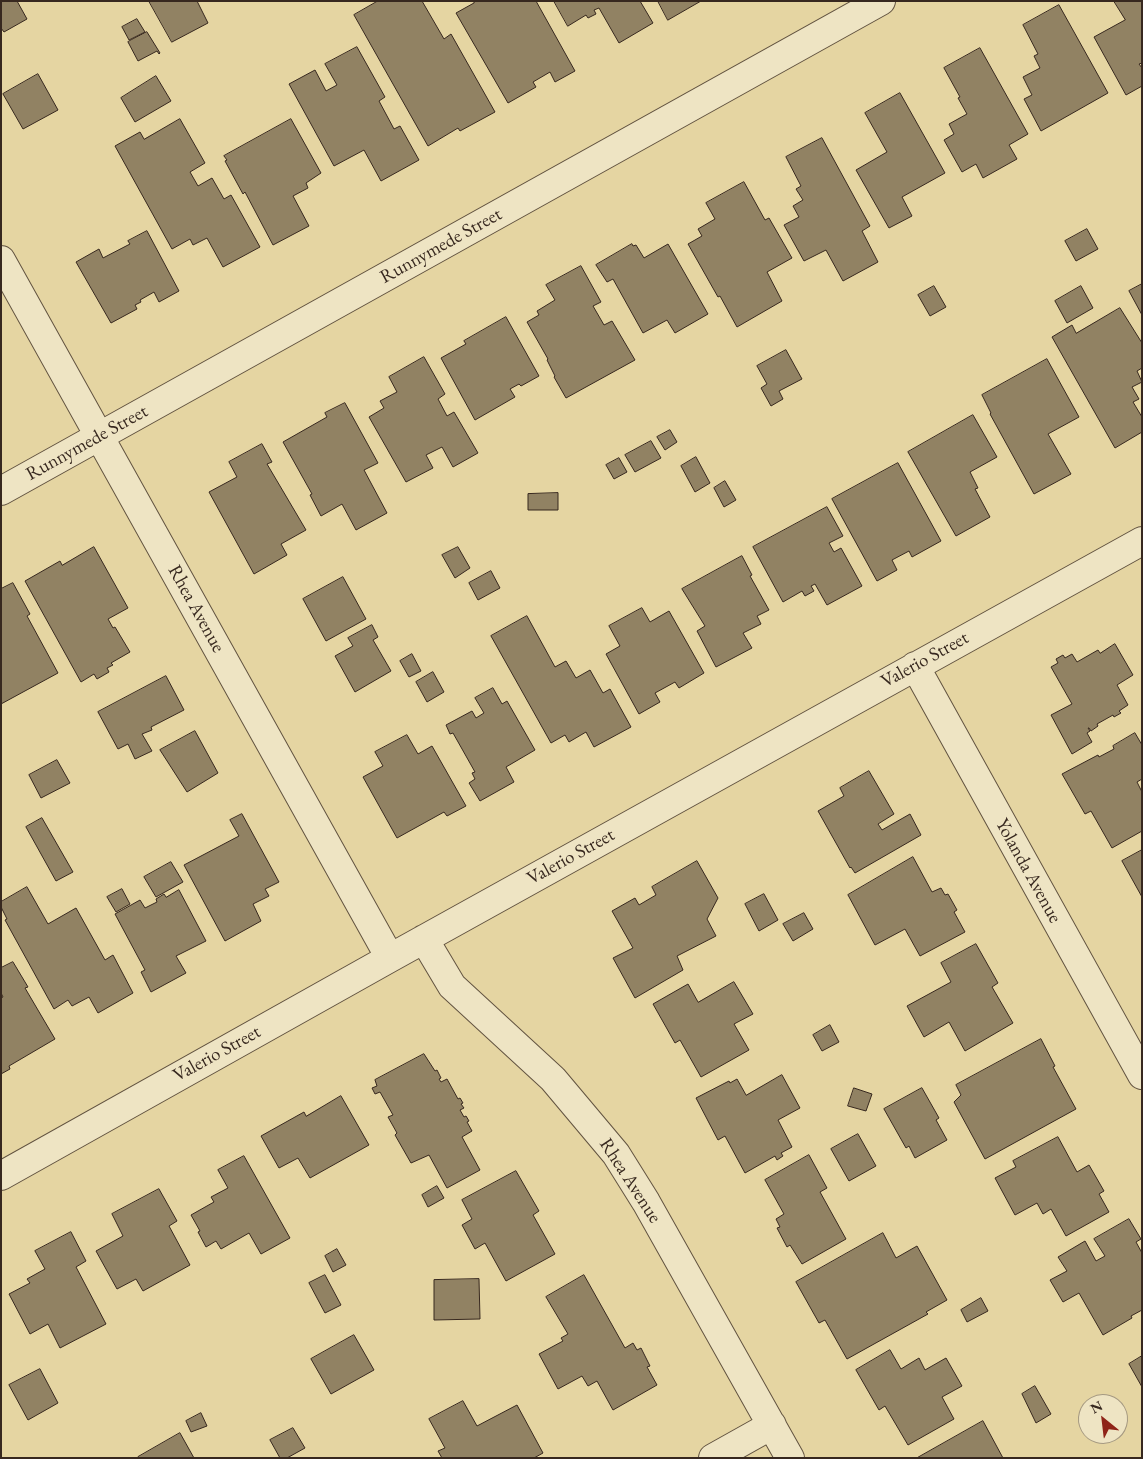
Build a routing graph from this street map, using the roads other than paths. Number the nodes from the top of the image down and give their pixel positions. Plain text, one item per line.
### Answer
1 (881, 1) edge
2 (1, 260) edge
3 (100, 436) junction
4 (1, 491) edge
5 (1142, 541) edge
6 (915, 666) junction
7 (424, 939) junction
8 (390, 958) junction
9 (1142, 1075) edge
10 (1, 1176) edge
11 (772, 1425) junction
12 (713, 1458) edge
13 (790, 1458) edge

1 - 3 street, Runnymede Street
2 - 3 street, Rhea Avenue
3 - 4 street, Runnymede Street
3 - 8 street, Rhea Avenue
5 - 6 street, Valerio Street
6 - 7 street, Valerio Street
6 - 9 street, Yolanda Avenue
7 - 8 street, Valerio Street
7 - 11 street, Rhea Avenue
8 - 10 street, Valerio Street
11 - 12 street
11 - 13 street, Rhea Avenue

